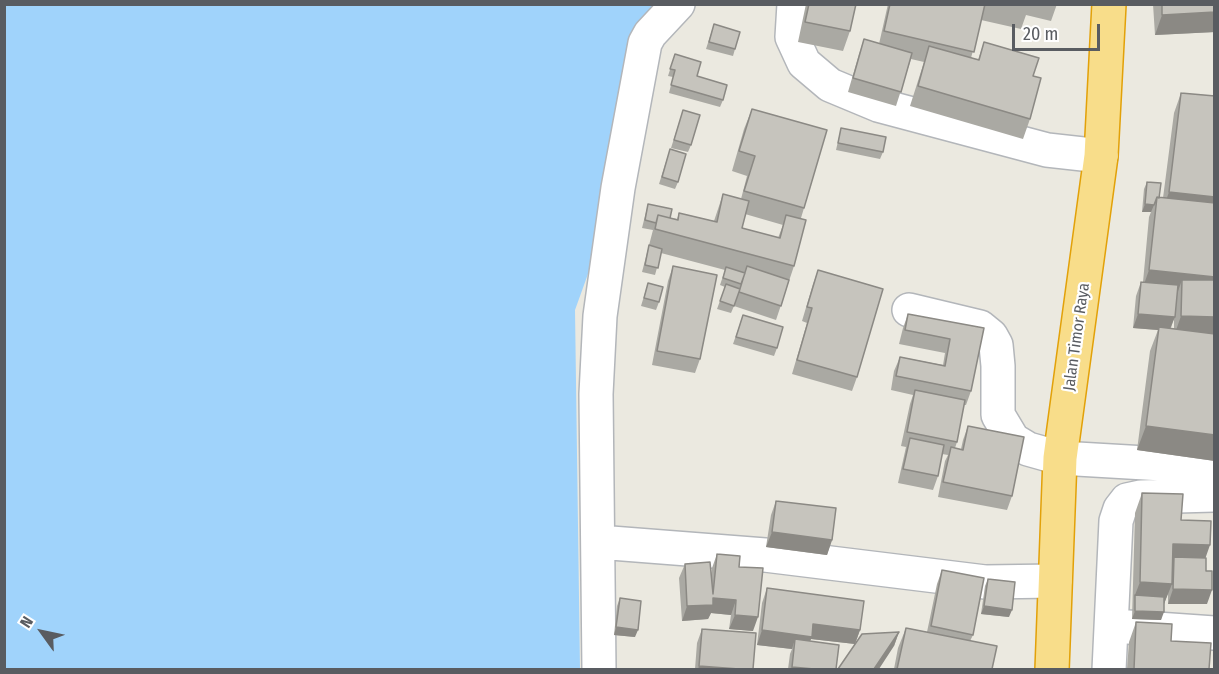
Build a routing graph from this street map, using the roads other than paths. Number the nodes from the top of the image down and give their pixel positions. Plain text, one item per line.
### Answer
1 (678, 4) edge
2 (794, 4) edge
3 (1109, 4) edge
4 (1101, 156) junction
5 (909, 310) dead end
6 (1060, 458) junction
7 (1215, 467) edge
8 (1215, 495) edge
9 (598, 542) junction
10 (1055, 581) junction
11 (1111, 626) junction
12 (1215, 633) edge
13 (599, 669) edge
14 (1052, 669) edge
15 (1109, 669) edge

1 - 9 street
2 - 4 street
3 - 4 highway, Jalan Timor Raya
4 - 6 highway, Jalan Timor Raya
5 - 6 street
6 - 7 street
6 - 10 highway, Jalan Timor Raya
8 - 11 street
9 - 10 street
9 - 13 street
10 - 14 highway, Jalan Timor Raya
11 - 12 street
11 - 15 street

